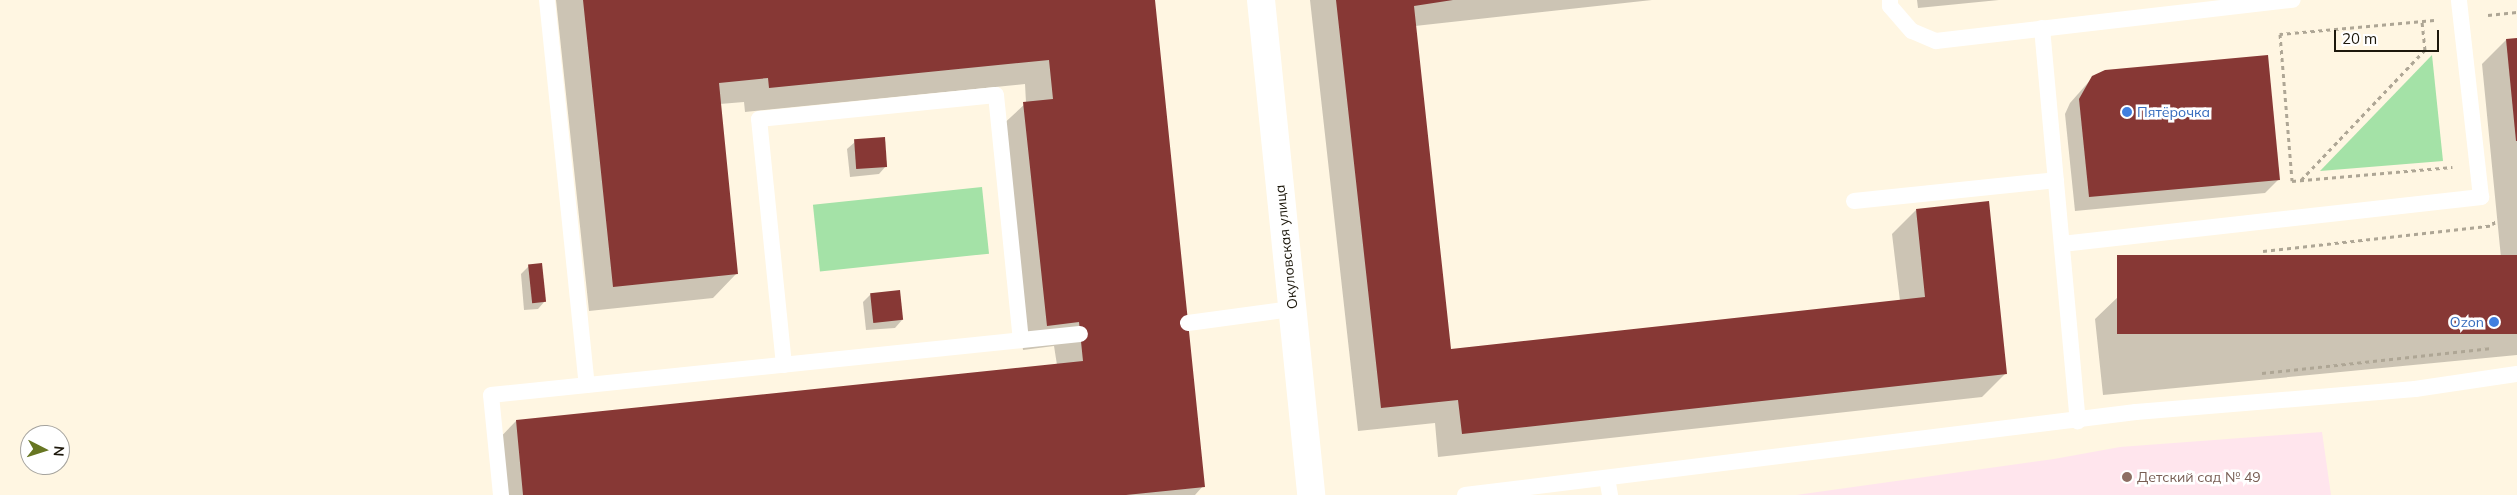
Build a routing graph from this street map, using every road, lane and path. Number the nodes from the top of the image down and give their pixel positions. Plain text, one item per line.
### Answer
1 (547, 0) edge
2 (1261, 0) edge
3 (1890, 0) edge
4 (2293, 0) edge
5 (2459, 0) edge
6 (2517, 12) edge
7 (2461, 18) junction
8 (2422, 21) junction
9 (2042, 28) junction
10 (2478, 164) junction
11 (2056, 180) junction
12 (2301, 180) junction
13 (1854, 201) dead end
14 (2493, 216) dead end
15 (2062, 244) junction
16 (2261, 251) dead end
17 (1292, 309) junction
18 (1188, 323) dead end
19 (1080, 334) dead end
20 (1021, 340) junction
21 (2498, 348) dead end
22 (784, 365) junction
23 (2254, 373) dead end
24 (2517, 374) edge
25 (587, 385) junction
26 (2078, 421) junction
27 (1607, 478) junction
28 (501, 495) edge
29 (1311, 495) edge
30 (1465, 495) edge
31 (1610, 495) edge

1 - 25 lane
2 - 17 street, Окуловская улица
3 - 9 lane
4 - 9 lane
5 - 7 lane
6 - 7 path
7 - 8 path
7 - 10 lane
8 - 12 path
8 - 12 path
9 - 11 lane
10 - 12 path
10 - 15 lane
11 - 13 lane
11 - 15 lane
14 - 16 path
15 - 26 lane
17 - 18 lane
17 - 29 street, Окуловская улица
19 - 20 lane
20 - 22 lane
20 - 22 lane
21 - 23 path
22 - 25 lane
24 - 26 lane
25 - 28 lane
26 - 27 lane
27 - 30 lane
27 - 31 lane

